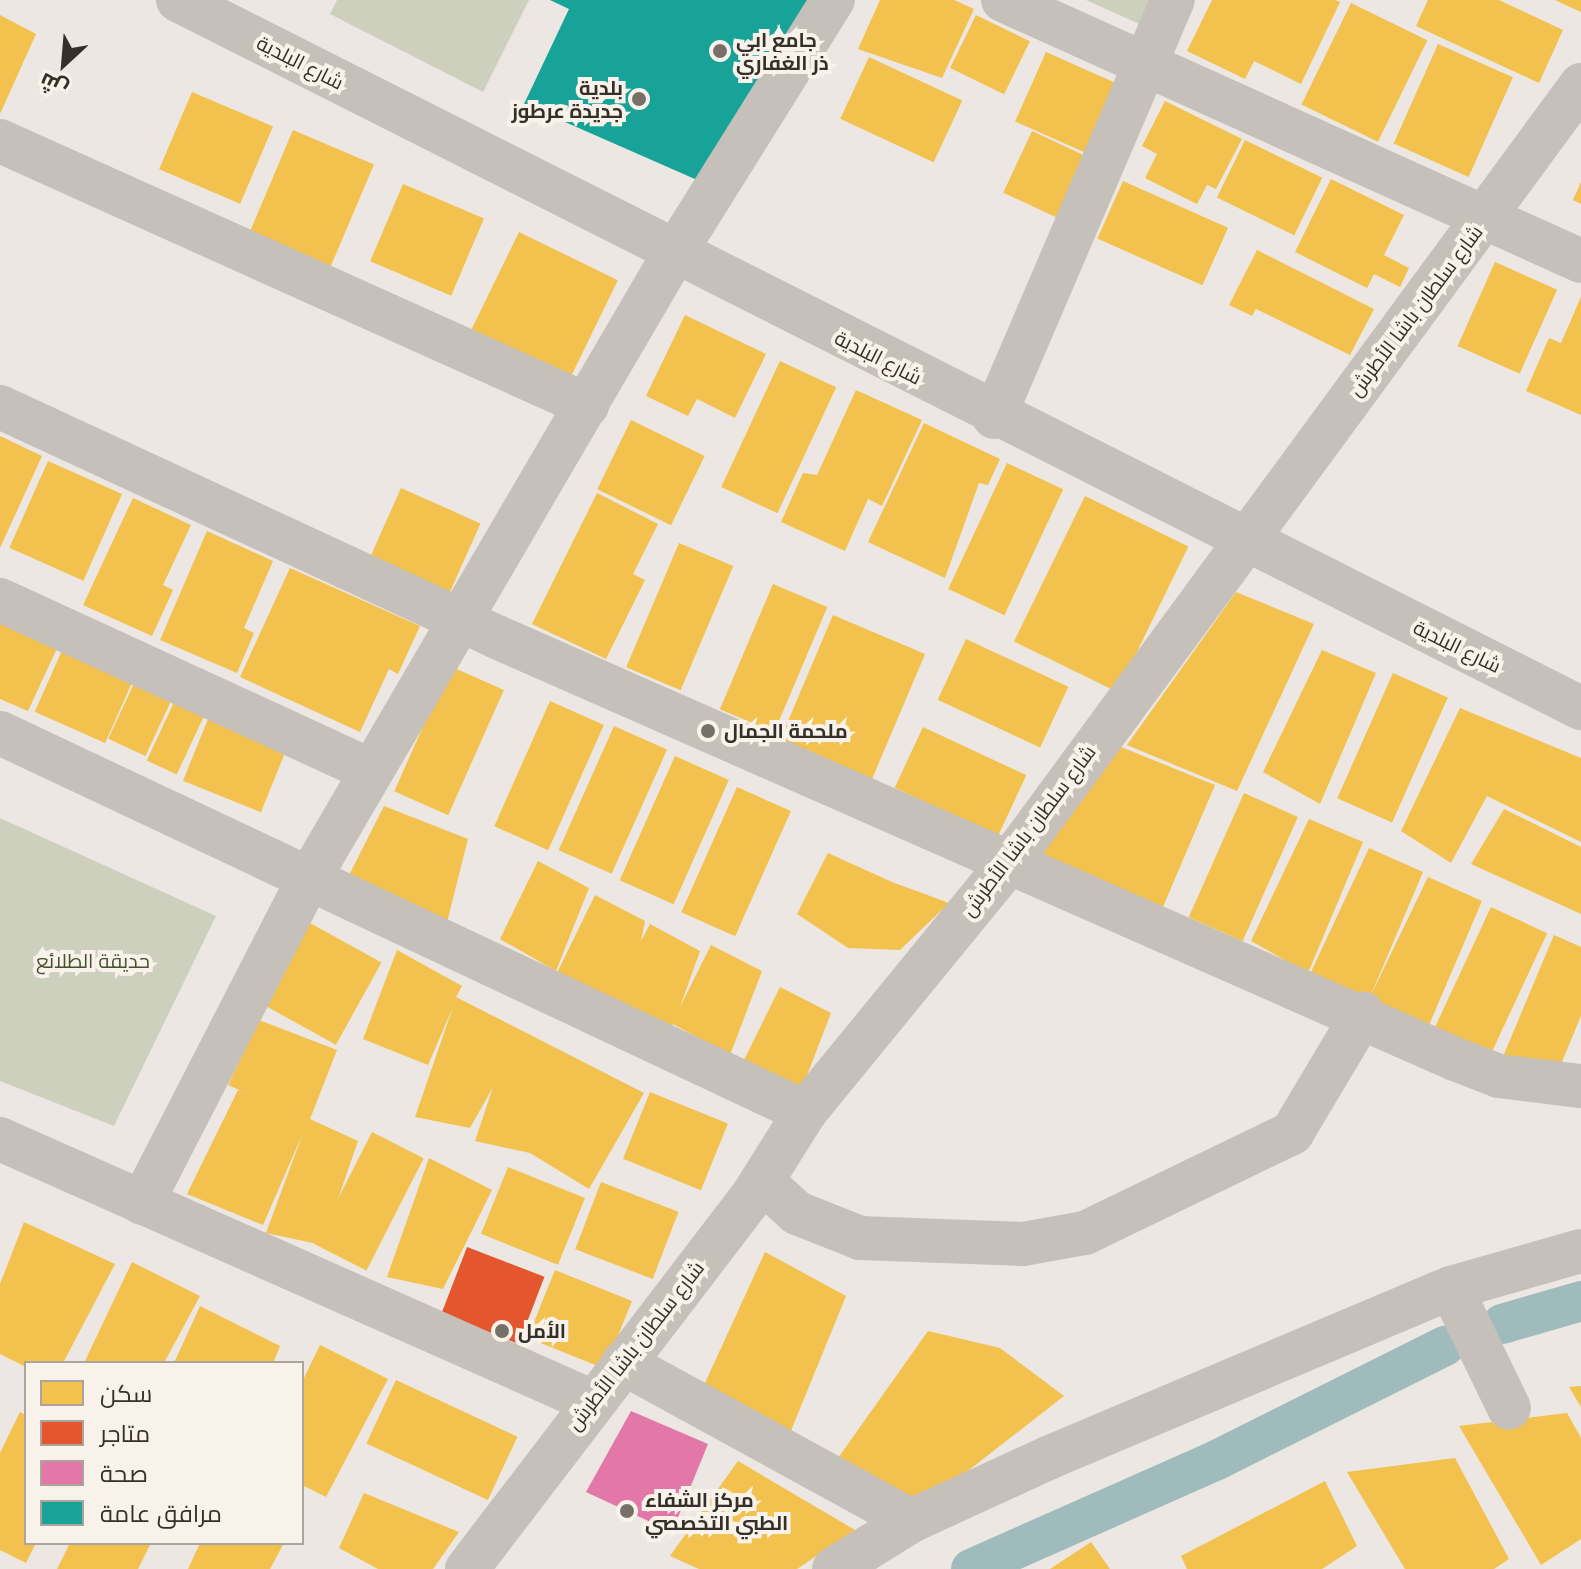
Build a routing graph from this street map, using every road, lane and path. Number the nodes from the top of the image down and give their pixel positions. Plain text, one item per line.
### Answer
1 (178, 0) edge
2 (833, 0) edge
3 (1003, 0) edge
4 (1173, 0) edge
5 (1143, 64) junction
6 (1581, 85) edge
7 (0, 141) edge
8 (1484, 222) junction
9 (674, 254) junction
10 (1581, 261) edge
11 (587, 405) junction
12 (0, 407) edge
13 (994, 417) junction
14 (1241, 542) junction
15 (0, 600) edge
16 (463, 619) junction
17 (1581, 708) edge
18 (0, 733) edge
19 (372, 771) junction
20 (1012, 859) junction
21 (307, 882) junction
22 (1363, 1014) junction
23 (1581, 1086) edge
24 (805, 1112) junction
25 (0, 1139) edge
26 (762, 1181) junction
27 (142, 1203) junction
28 (1581, 1251) edge
29 (1451, 1288) junction
30 (623, 1363) junction
31 (593, 1402) junction
32 (1509, 1408) dead end
33 (911, 1521) junction
34 (467, 1569) edge
35 (834, 1569) edge

1 - 9 street, شارع البلدية
2 - 9 street
3 - 5 street
4 - 5 street
5 - 8 street
5 - 13 street
6 - 8 street, شارع سلطان باشا الأطرش
7 - 11 street
8 - 10 street
8 - 14 street, شارع سلطان باشا الأطرش
9 - 11 street
9 - 13 street, شارع البلدية
11 - 16 street
12 - 16 street
13 - 14 street, شارع البلدية
14 - 17 street, شارع البلدية
14 - 20 street, شارع سلطان باشا الأطرش
15 - 19 street
16 - 19 street
16 - 20 street
18 - 21 street
19 - 21 street
20 - 22 street
20 - 24 street, شارع سلطان باشا الأطرش
21 - 24 street
21 - 27 street
22 - 23 street
22 - 26 street
24 - 26 street, شارع سلطان باشا الأطرش
25 - 27 street
26 - 30 street, شارع سلطان باشا الأطرش
27 - 31 street
28 - 29 street
29 - 32 street
29 - 33 street
30 - 31 street, شارع سلطان باشا الأطرش
30 - 33 street
31 - 34 street, شارع سلطان باشا الأطرش
33 - 35 street

